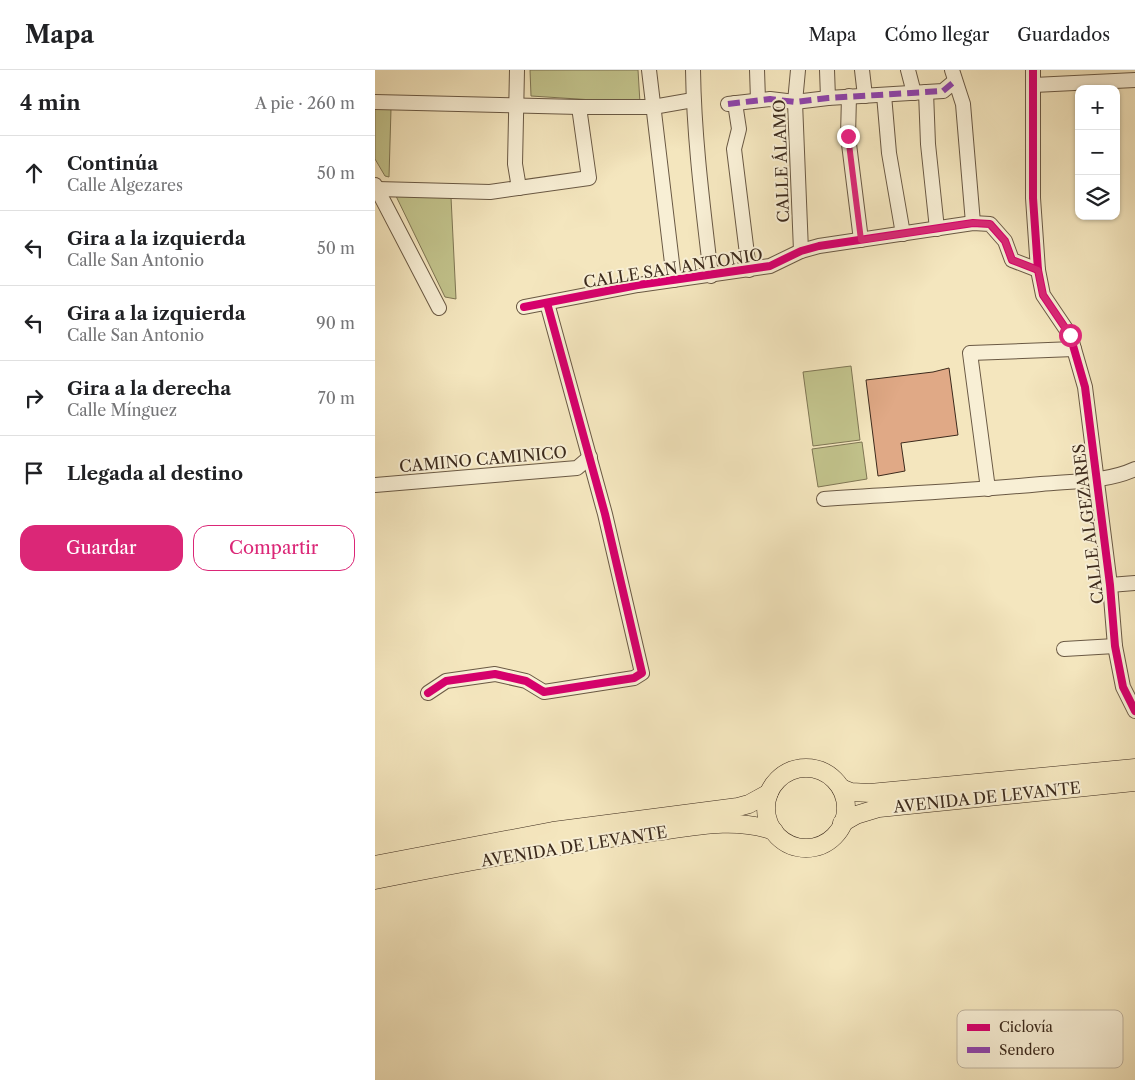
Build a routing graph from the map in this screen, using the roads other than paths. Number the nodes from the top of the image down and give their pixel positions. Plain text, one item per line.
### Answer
1 (517, 70) edge
2 (649, 70) edge
3 (693, 70) edge
4 (757, 70) edge
5 (798, 70) edge
6 (827, 70) edge
7 (862, 70) edge
8 (908, 70) edge
9 (1033, 70) edge
10 (953, 76) edge
11 (1094, 76) edge
12 (1135, 80) edge
13 (1034, 85) junction
14 (920, 92) junction
15 (884, 94) junction
16 (849, 96) junction
17 (865, 96) junction
18 (828, 98) junction
19 (693, 100) junction
20 (758, 100) junction
21 (375, 102) edge
22 (795, 102) junction
23 (516, 106) junction
24 (579, 107) junction
25 (653, 107) junction
26 (376, 187) edge
27 (519, 188) junction
28 (973, 223) junction
29 (937, 229) junction
30 (903, 234) junction
31 (861, 240) junction
32 (801, 250) junction
33 (749, 270) junction
34 (1038, 270) junction
35 (711, 276) junction
36 (674, 280) junction
37 (547, 303) junction
38 (439, 308) dead end
39 (524, 308) dead end
40 (1074, 349) junction
41 (589, 457) junction
42 (1135, 469) edge
43 (1097, 479) junction
44 (375, 485) edge
45 (988, 489) junction
46 (825, 499) dead end
47 (1135, 583) edge
48 (1110, 585) junction
49 (1115, 646) junction
50 (1064, 649) dead end
51 (428, 692) dead end
52 (1135, 711) edge
53 (1135, 768) edge
54 (1135, 782) edge
55 (841, 788) junction
56 (769, 792) junction
57 (842, 823) junction
58 (774, 831) junction
59 (375, 865) edge
60 (375, 880) edge

1 - 23 street
2 - 25 street
3 - 19 street
4 - 20 street
5 - 22 street, CALLE ÁLAMO
6 - 18 street
7 - 17 street
8 - 14 street
9 - 13 street, CALLE ALGEZARES
10 - 14 street
10 - 28 street
11 - 12 street
11 - 13 street
13 - 34 street, CALLE ALGEZARES
14 - 15 street
14 - 29 street
15 - 17 street
15 - 30 street
16 - 17 street
16 - 18 street
16 - 31 street
18 - 22 street
19 - 25 street
19 - 35 street
20 - 22 street
20 - 33 street
21 - 23 street
22 - 32 street, CALLE ÁLAMO
23 - 24 street
23 - 27 street
24 - 25 street
24 - 27 street
25 - 36 street
26 - 27 street
26 - 38 street
28 - 29 street, CALLE SAN ANTONIO
28 - 34 street, CALLE SAN ANTONIO
29 - 30 street, CALLE SAN ANTONIO
30 - 31 street, CALLE SAN ANTONIO
31 - 32 street, CALLE SAN ANTONIO
32 - 33 street, CALLE SAN ANTONIO
33 - 35 street, CALLE SAN ANTONIO
34 - 40 street, CALLE ALGEZARES
35 - 36 street, CALLE SAN ANTONIO
36 - 37 street, CALLE SAN ANTONIO
37 - 39 street, CALLE SAN ANTONIO
37 - 41 street
40 - 43 street, CALLE ALGEZARES
40 - 45 street
41 - 44 street, CAMINO CAMINICO
41 - 51 street
42 - 43 street
43 - 45 street
43 - 48 street, CALLE ALGEZARES
45 - 46 street
47 - 48 street
48 - 49 street, CALLE ALGEZARES
49 - 50 street
49 - 52 street, CALLE ALGEZARES
53 - 55 main road, AVENIDA DE LEVANTE
54 - 57 main road, AVENIDA DE LEVANTE
55 - 56 main road
55 - 57 main road
56 - 58 main road
56 - 59 main road, AVENIDA DE LEVANTE
57 - 58 main road
58 - 60 main road, AVENIDA DE LEVANTE

